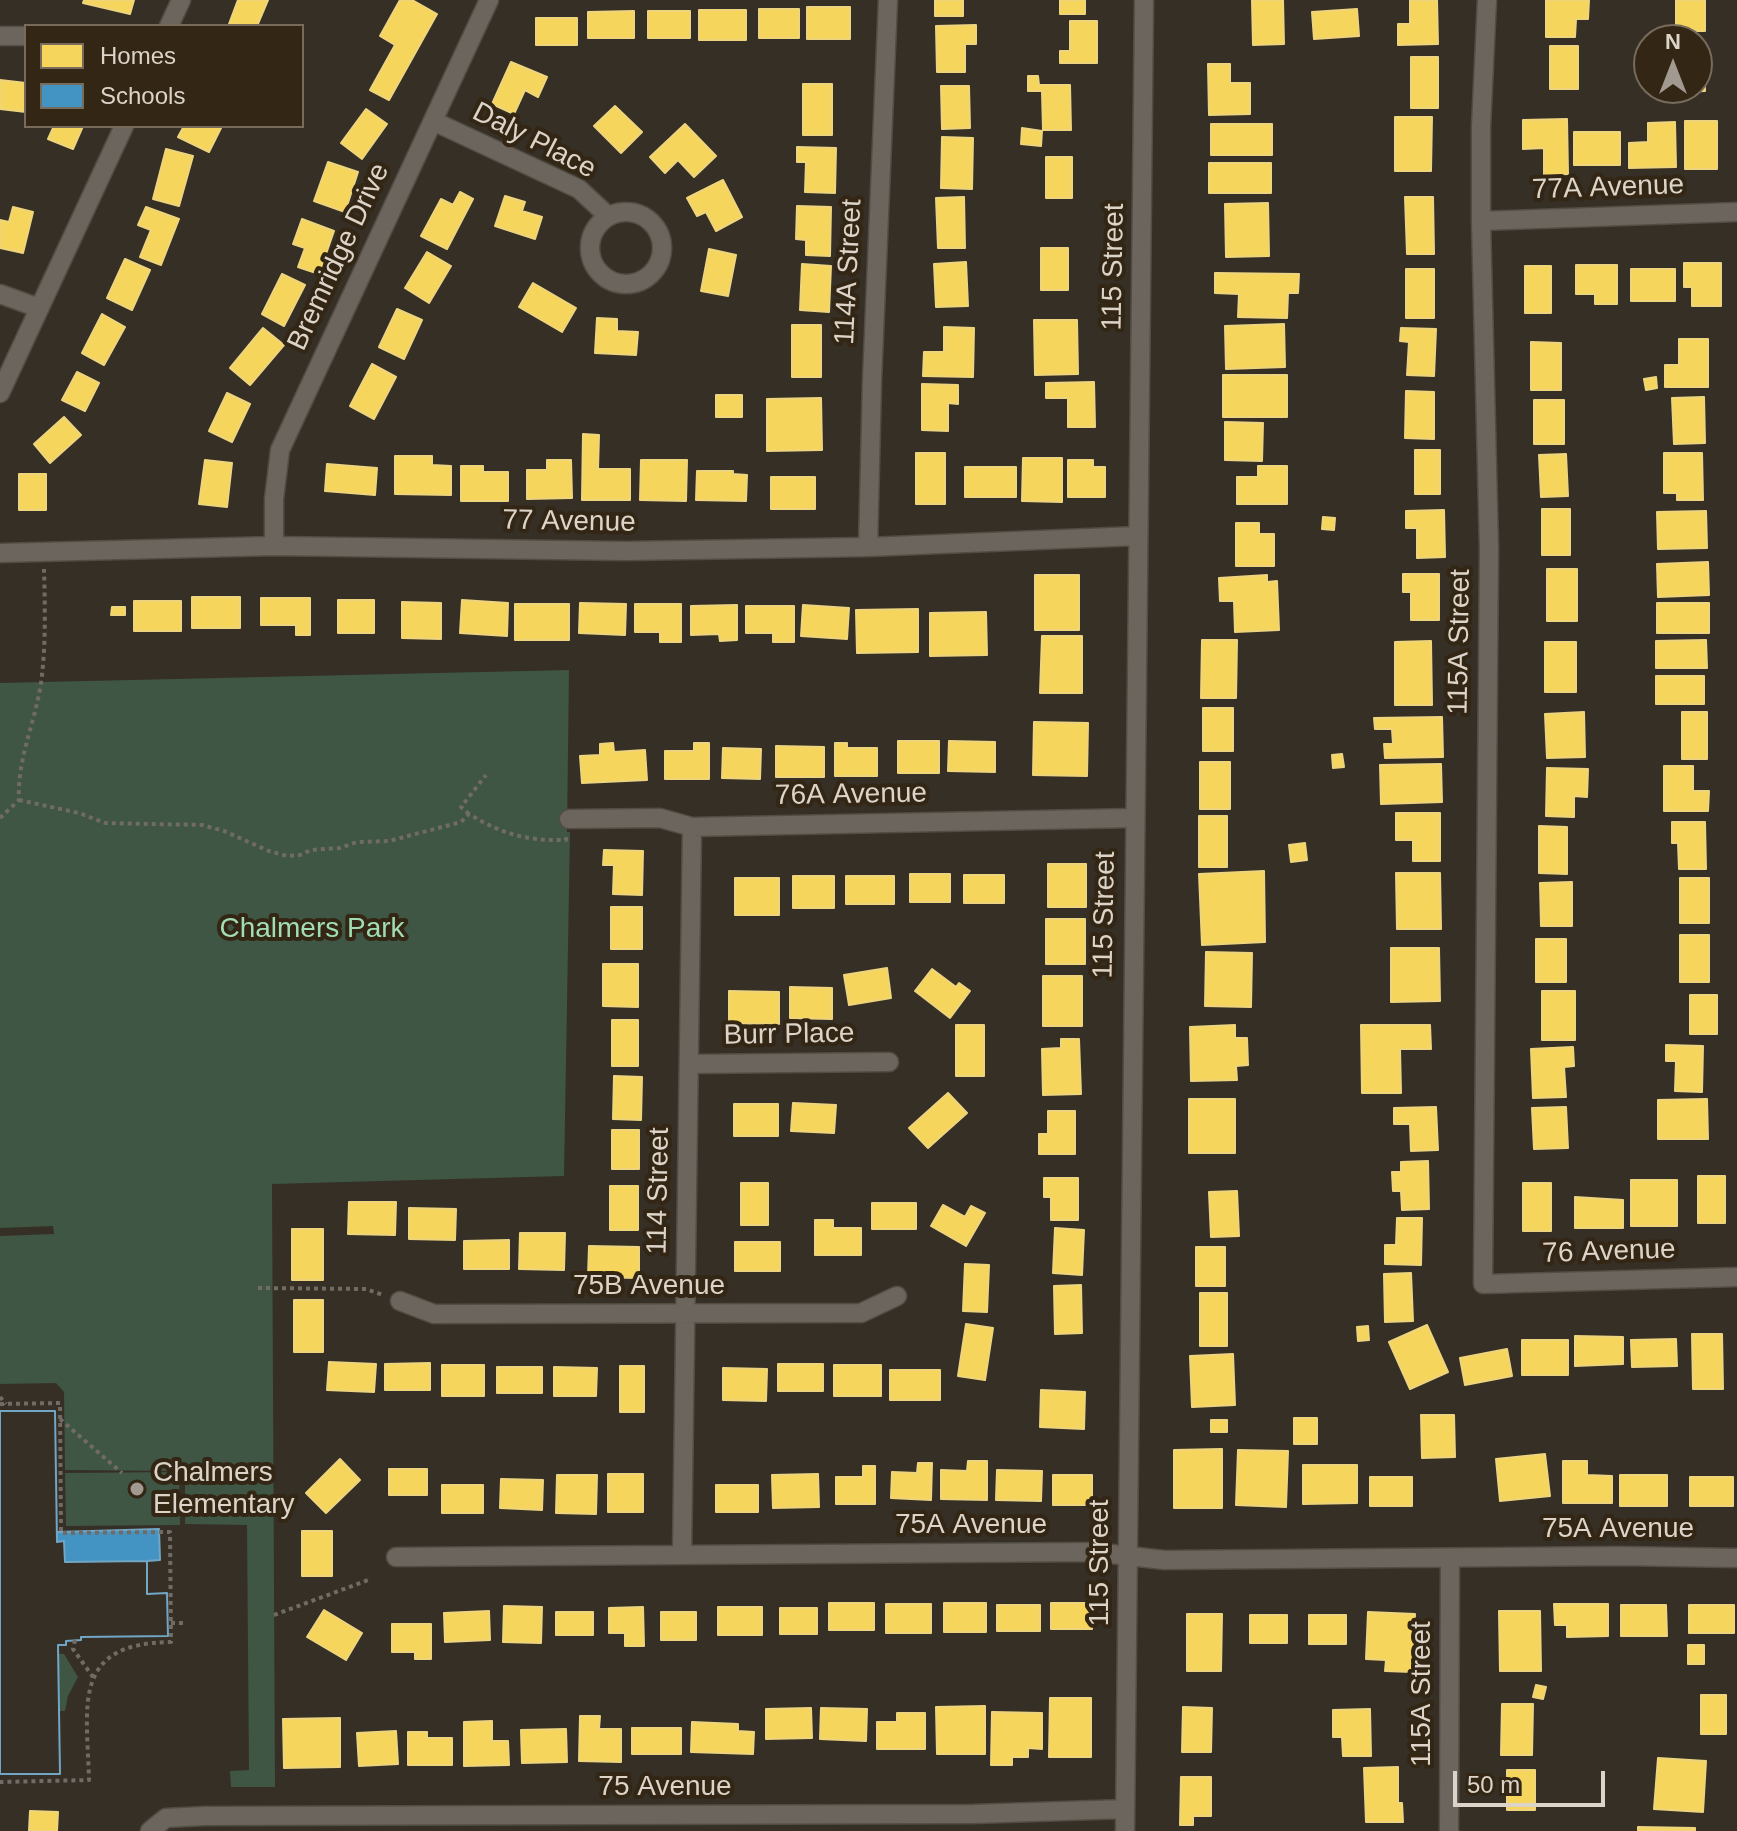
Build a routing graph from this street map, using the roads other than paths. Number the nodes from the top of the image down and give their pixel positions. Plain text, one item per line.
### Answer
1 (181, 0) edge
2 (489, 0) edge
3 (888, 0) edge
4 (1144, 0) edge
5 (1487, 0) edge
6 (170, 24) edge
7 (0, 36) edge
8 (24, 36) edge
9 (433, 121) junction
10 (123, 128) edge
11 (1737, 212) edge
12 (607, 215) junction
13 (1481, 221) junction
14 (0, 294) edge
15 (39, 308) junction
16 (0, 393) edge
17 (1137, 536) junction
18 (274, 546) junction
19 (868, 547) junction
20 (0, 553) edge
21 (1134, 818) junction
22 (569, 819) road end
23 (692, 827) junction
24 (889, 1062) dead end
25 (689, 1064) junction
26 (1737, 1277) edge
27 (1483, 1284) joint
28 (897, 1296) dead end
29 (400, 1301) road end
30 (685, 1314) junction
31 (682, 1555) junction
32 (1129, 1556) junction
33 (396, 1557) dead end
34 (1450, 1558) junction
35 (1737, 1558) edge
36 (1125, 1809) junction
37 (150, 1831) edge
38 (1125, 1831) edge
39 (1449, 1831) edge

1 - 6 street
2 - 9 street, Bremridge Drive
3 - 19 street, 114A Street
4 - 17 street, 115 Street
5 - 13 street, 115A Street
7 - 8 street
9 - 12 street, Daly Place
9 - 18 street, Bremridge Drive
10 - 15 street
11 - 13 street, 77A Avenue
12 - 12 street, Daly Place
13 - 27 street, 115A Street
14 - 15 street
15 - 16 street
17 - 19 street, 77 Avenue
17 - 21 street, 115 Street
18 - 19 street, 77 Avenue
18 - 20 street, 77 Avenue
21 - 23 street, 76A Avenue
21 - 32 street, 115 Street
22 - 23 street, 76A Avenue
23 - 25 street, 114 Street
24 - 25 street, Burr Place
25 - 30 street, 114 Street
26 - 27 street, 76 Avenue
28 - 30 street, 75B Avenue
29 - 30 street, 75B Avenue
30 - 31 street, 114 Street
31 - 32 street, 75A Avenue
31 - 33 street, 75A Avenue
32 - 34 street, 75A Avenue
32 - 36 street, 115 Street
34 - 35 street, 75A Avenue
34 - 39 street, 115A Street
36 - 37 street, 75 Avenue
36 - 38 street, 115 Street

